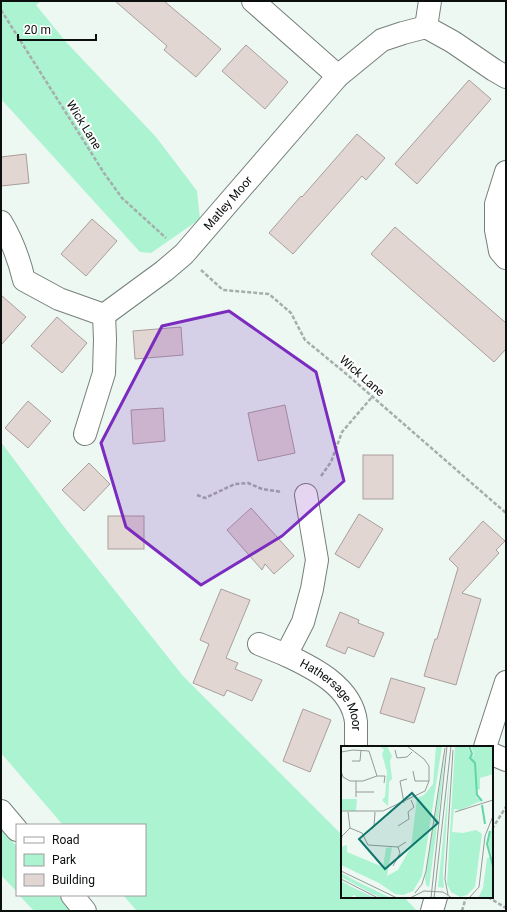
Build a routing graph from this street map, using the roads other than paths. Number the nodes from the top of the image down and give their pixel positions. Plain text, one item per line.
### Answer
1 (253, 1) edge
2 (430, 1) edge
3 (426, 27) junction
4 (338, 76) junction
5 (506, 77) edge
6 (506, 172) edge
7 (1, 222) edge
8 (506, 258) edge
9 (104, 315) junction
10 (85, 434) dead end
11 (306, 496) road end
12 (259, 644) dead end
13 (286, 655) junction
14 (506, 682) edge
15 (356, 746) edge
16 (485, 746) edge
17 (493, 754) edge
18 (506, 760) edge
19 (1, 811) edge
20 (16, 829) edge
21 (73, 896) edge
22 (436, 898) edge
23 (85, 911) edge
24 (432, 911) edge

1 - 4 main road
2 - 3 main road
3 - 4 main road, Matley Moor
3 - 5 main road
4 - 9 main road, Matley Moor
6 - 8 main road
7 - 9 main road
9 - 10 main road
11 - 13 main road, Hathersage Moor
12 - 13 main road, Hathersage Moor
13 - 15 main road, Hathersage Moor
14 - 16 main road
17 - 18 main road
19 - 20 main road
21 - 23 main road
22 - 24 main road

